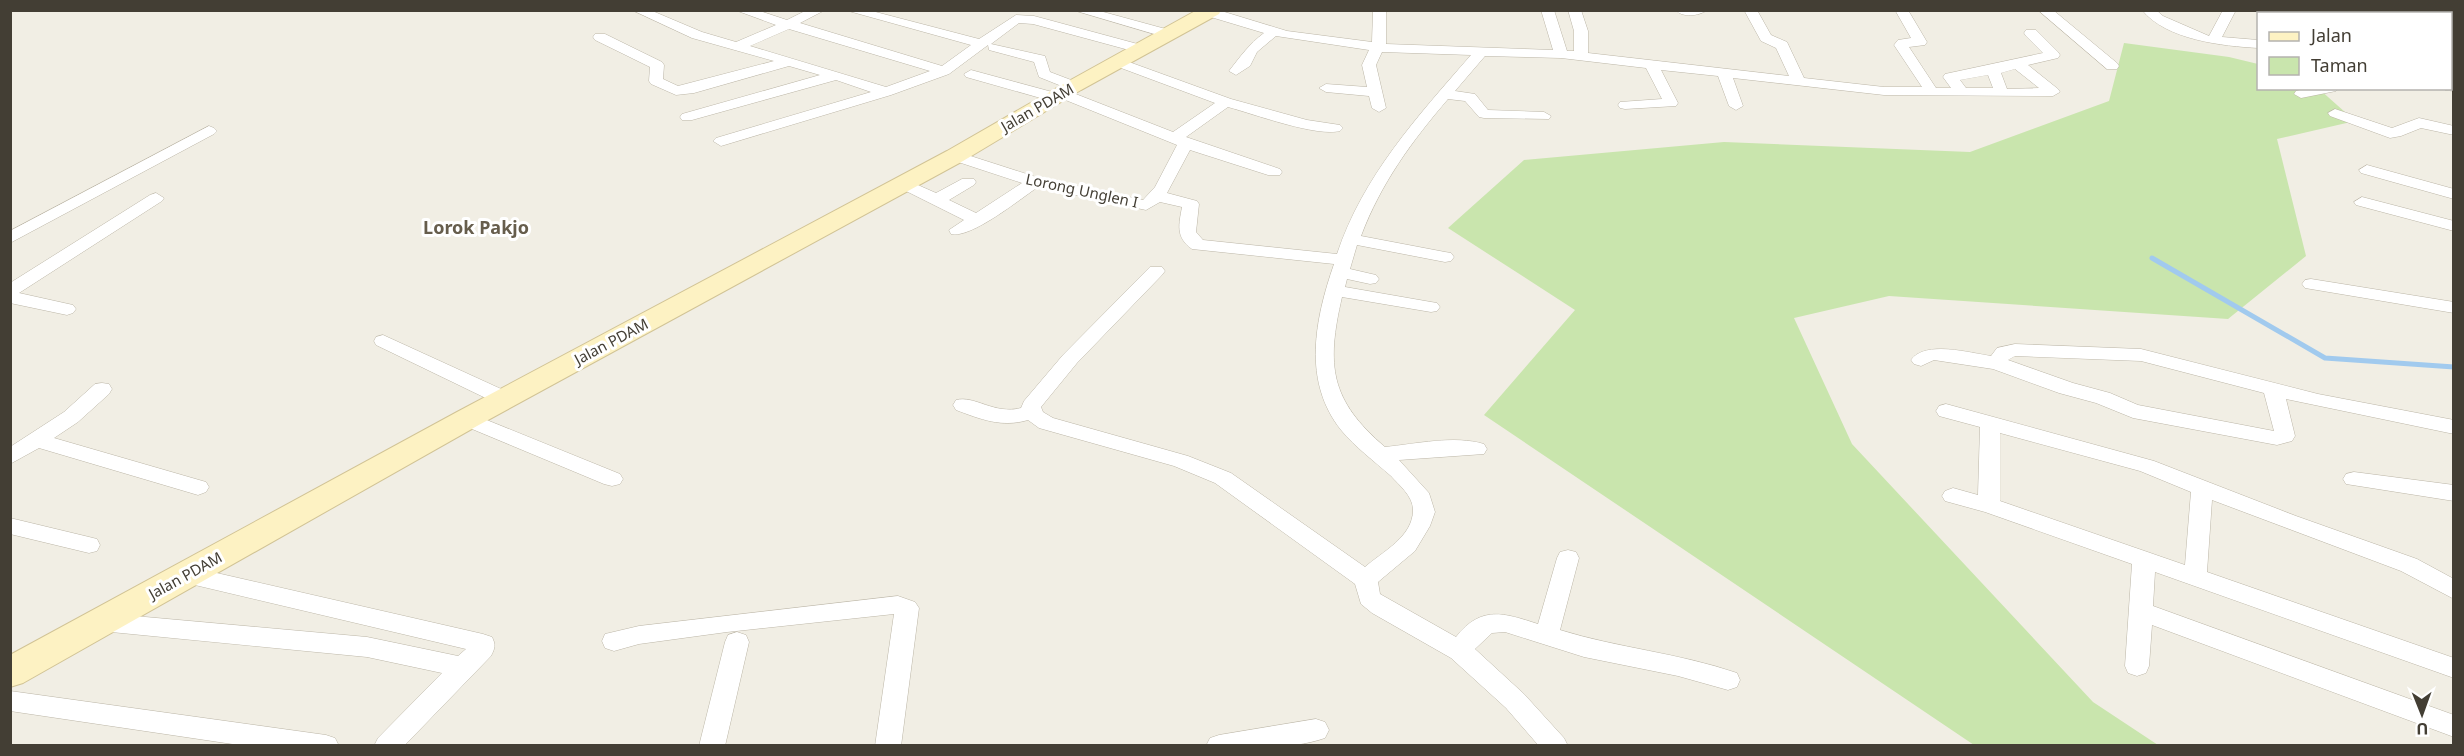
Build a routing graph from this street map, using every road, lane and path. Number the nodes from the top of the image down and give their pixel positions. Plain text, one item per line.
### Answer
1 (638, 10) edge
2 (741, 10) edge
3 (819, 10) edge
4 (851, 10) edge
5 (1079, 10) edge
6 (1546, 10) edge
7 (1574, 10) edge
8 (1701, 10) edge
9 (1750, 10) edge
10 (1901, 10) edge
11 (2044, 10) edge
12 (2148, 10) edge
13 (2230, 10) edge
14 (1211, 11) edge
15 (1377, 11) edge
16 (1682, 11) edge
17 (789, 24) junction
18 (1273, 32) junction
19 (2073, 33) junction
20 (1168, 34) junction
21 (600, 37) dead end
22 (2213, 41) junction
23 (2257, 44) edge
24 (739, 46) junction
25 (988, 46) junction
26 (1379, 47) junction
27 (1140, 49) junction
28 (1483, 50) junction
29 (1561, 54) junction
30 (1581, 56) junction
31 (791, 61) junction
32 (1118, 62) junction
33 (1650, 63) junction
34 (2018, 64) junction
35 (2112, 66) dead end
36 (1997, 69) junction
37 (945, 71) junction
38 (1236, 71) dead end
39 (1724, 71) junction
40 (971, 74) dead end
41 (836, 75) junction
42 (1799, 82) junction
43 (1326, 88) dead end
44 (2321, 90) edge
45 (886, 92) junction
46 (1376, 92) junction
47 (1932, 92) junction
48 (1962, 92) junction
49 (1064, 93) junction
50 (2002, 93) junction
51 (1446, 94) junction
52 (2301, 94) dead end
53 (1226, 102) junction
54 (1625, 105) dead end
55 (1736, 106) dead end
56 (1379, 108) dead end
57 (2335, 114) dead end
58 (1544, 116) dead end
59 (687, 117) dead end
60 (1335, 128) dead end
61 (209, 131) dead end
62 (2454, 131) edge
63 (721, 141) dead end
64 (1180, 141) junction
65 (955, 156) junction
66 (2367, 170) dead end
67 (1274, 172) dead end
68 (968, 182) dead end
69 (1035, 182) junction
70 (902, 183) junction
71 (2454, 194) edge
72 (1157, 196) junction
73 (156, 198) dead end
74 (936, 200) junction
75 (2362, 201) dead end
76 (977, 220) junction
77 (2454, 226) edge
78 (957, 230) dead end
79 (10, 238) edge
80 (1351, 239) junction
81 (1445, 257) dead end
82 (1342, 266) junction
83 (1156, 271) dead end
84 (1370, 279) dead end
85 (2311, 284) dead end
86 (10, 291) edge
87 (1336, 291) junction
88 (10, 297) edge
89 (1431, 307) dead end
90 (2454, 308) edge
91 (67, 309) dead end
92 (383, 342) dead end
93 (1921, 360) dead end
94 (1996, 363) junction
95 (102, 389) dead end
96 (2273, 390) junction
97 (505, 399) junction
98 (963, 405) dead end
99 (1946, 411) dead end
100 (1032, 412) junction
101 (467, 419) junction
102 (1990, 423) junction
103 (2454, 427) edge
104 (37, 440) junction
105 (1477, 449) dead end
106 (1379, 455) junction
107 (10, 457) edge
108 (2354, 478) dead end
109 (612, 479) dead end
110 (2202, 486) junction
111 (198, 487) dead end
112 (2454, 493) edge
113 (1953, 496) dead end
114 (1989, 505) junction
115 (10, 526) edge
116 (89, 544) dead end
117 (1568, 558) dead end
118 (2144, 559) junction
119 (186, 575) junction
120 (2195, 578) junction
121 (1366, 580) junction
122 (2454, 590) edge
123 (2141, 611) junction
124 (101, 622) junction
125 (1547, 635) junction
126 (614, 641) dead end
127 (737, 642) dead end
128 (1460, 651) junction
129 (2137, 666) dead end
130 (463, 667) junction
131 (2454, 668) edge
132 (10, 673) edge
133 (1728, 680) dead end
134 (10, 701) edge
135 (2454, 726) edge
136 (1316, 730) dead end
137 (1233, 745) edge
138 (326, 746) edge
139 (387, 746) edge
140 (712, 746) edge
141 (888, 746) edge
142 (1555, 746) edge

1 - 24 street
2 - 17 street
3 - 17 street
4 - 25 street
5 - 20 street
6 - 29 street
7 - 30 street
8 - 16 street
9 - 42 street
10 - 47 street
11 - 19 street
12 - 22 street
13 - 22 street
14 - 18 street
14 - 20 street, Jalan PDAM
15 - 26 street
17 - 24 street
17 - 37 street
18 - 26 street
18 - 38 street
19 - 34 street
19 - 35 street
20 - 27 street, Jalan PDAM
21 - 31 street
22 - 23 street
24 - 31 street
25 - 27 street
25 - 37 street
25 - 49 street
26 - 28 street
26 - 46 street
27 - 32 street, Jalan PDAM
28 - 29 street
28 - 51 street
29 - 30 street
30 - 33 street
31 - 41 street
32 - 49 street, Jalan PDAM
32 - 53 street
33 - 39 street
33 - 54 street
34 - 36 street
34 - 50 street
36 - 48 street
36 - 50 street
37 - 45 street
39 - 42 street
39 - 55 street
40 - 49 street
41 - 45 street
41 - 59 street
42 - 47 street
43 - 46 street
44 - 52 street
45 - 63 street
46 - 56 street
47 - 48 street
48 - 50 street
49 - 64 street
49 - 65 street, Jalan PDAM
51 - 58 street
51 - 80 street
53 - 60 street
53 - 64 street
57 - 62 street
61 - 79 street
64 - 67 street
64 - 72 street
65 - 69 street, Lorong Unglen I
65 - 70 street, Jalan PDAM
66 - 71 street
68 - 74 street
69 - 72 street, Lorong Unglen I
69 - 76 street
70 - 74 street
70 - 97 street, Jalan PDAM
72 - 82 street, Lorong Unglen I
73 - 86 street
74 - 76 street
75 - 77 street
76 - 78 street
80 - 81 street
80 - 82 street
82 - 84 street
82 - 87 street
83 - 100 street
85 - 90 street
87 - 89 street
87 - 106 street
88 - 91 street
92 - 97 street
93 - 94 street
94 - 96 street
94 - 96 street
95 - 104 street
96 - 103 street
97 - 101 street, Jalan PDAM
98 - 100 street
99 - 102 street
100 - 121 street
101 - 109 street
101 - 119 street, Jalan PDAM
102 - 110 street
102 - 114 street
104 - 107 street
104 - 111 street
105 - 106 street
106 - 121 street
108 - 112 street
110 - 120 street
110 - 122 street
113 - 114 street
114 - 118 street
115 - 116 street
117 - 125 street
118 - 120 street
118 - 123 street
119 - 124 street, Jalan PDAM
119 - 130 street
120 - 131 street
121 - 128 street
123 - 129 street
123 - 135 street
124 - 130 street
124 - 132 street, Jalan PDAM
125 - 128 street
125 - 133 street
126 - 141 street
127 - 140 street
128 - 142 street
130 - 139 street
134 - 138 street
136 - 137 street

